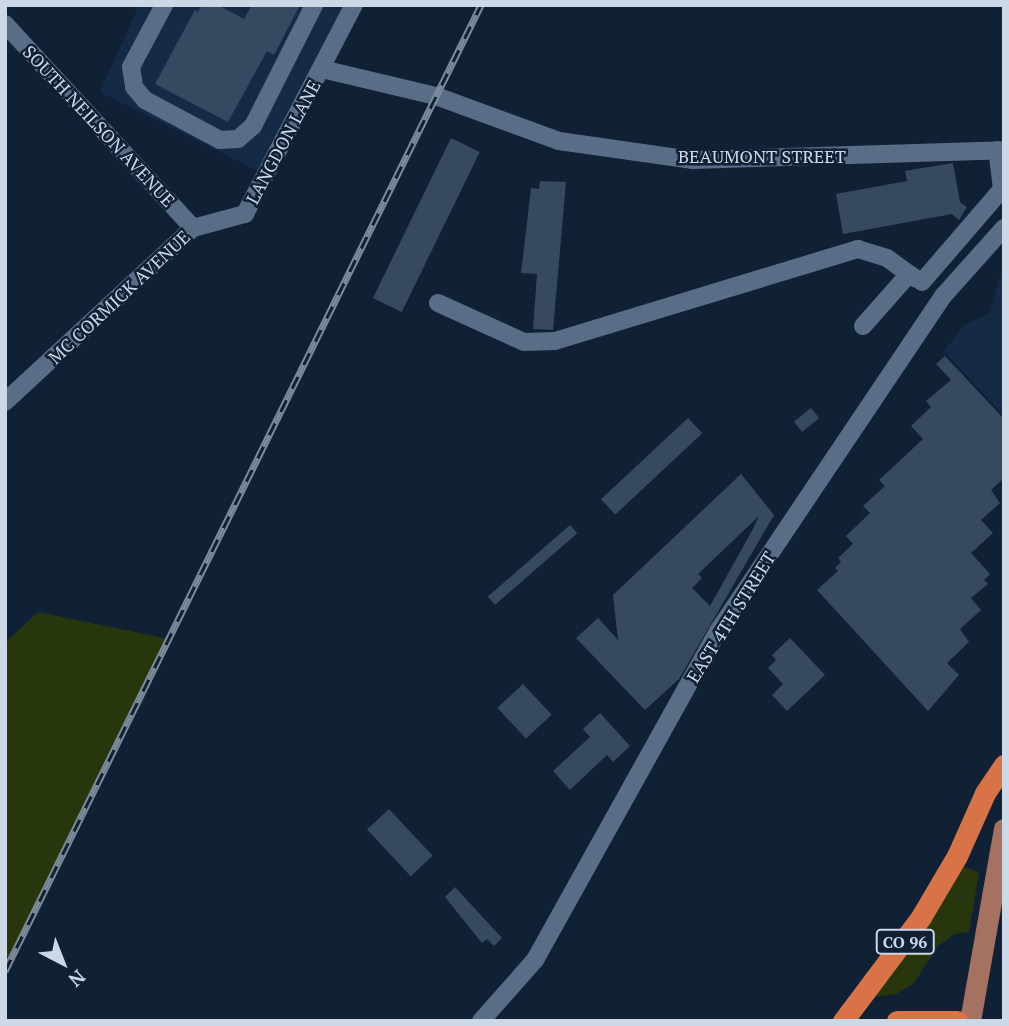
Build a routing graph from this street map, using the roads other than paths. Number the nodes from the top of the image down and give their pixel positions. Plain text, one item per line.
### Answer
1 (164, 5) edge
2 (314, 5) edge
3 (354, 5) edge
4 (5, 24) edge
5 (322, 69) junction
6 (1000, 150) edge
7 (1003, 190) edge
8 (245, 214) joint
9 (193, 228) junction
10 (970, 228) junction
11 (1004, 228) edge
12 (990, 244) junction
13 (916, 278) junction
14 (944, 295) junction
15 (438, 303) dead end
16 (863, 326) dead end
17 (5, 402) edge
18 (1004, 765) edge
19 (1004, 829) edge
20 (481, 1021) edge
21 (842, 1021) edge
22 (897, 1021) edge
23 (957, 1021) edge
24 (970, 1021) edge

1 - 2 street
3 - 5 street
4 - 9 street, SOUTH NEILSON AVENUE
5 - 6 street, BEAUMONT STREET
5 - 8 street, LANGDON LANE
6 - 7 street
7 - 10 street
8 - 9 street, MC CORMICK AVENUE
9 - 17 street, MC CORMICK AVENUE
10 - 12 street
10 - 13 street
11 - 12 street, EAST 4TH STREET
12 - 14 street, EAST 4TH STREET
13 - 14 street
13 - 15 street
13 - 16 street
14 - 20 street, EAST 4TH STREET
18 - 21 highway, CO 96
19 - 24 main road
22 - 23 highway

